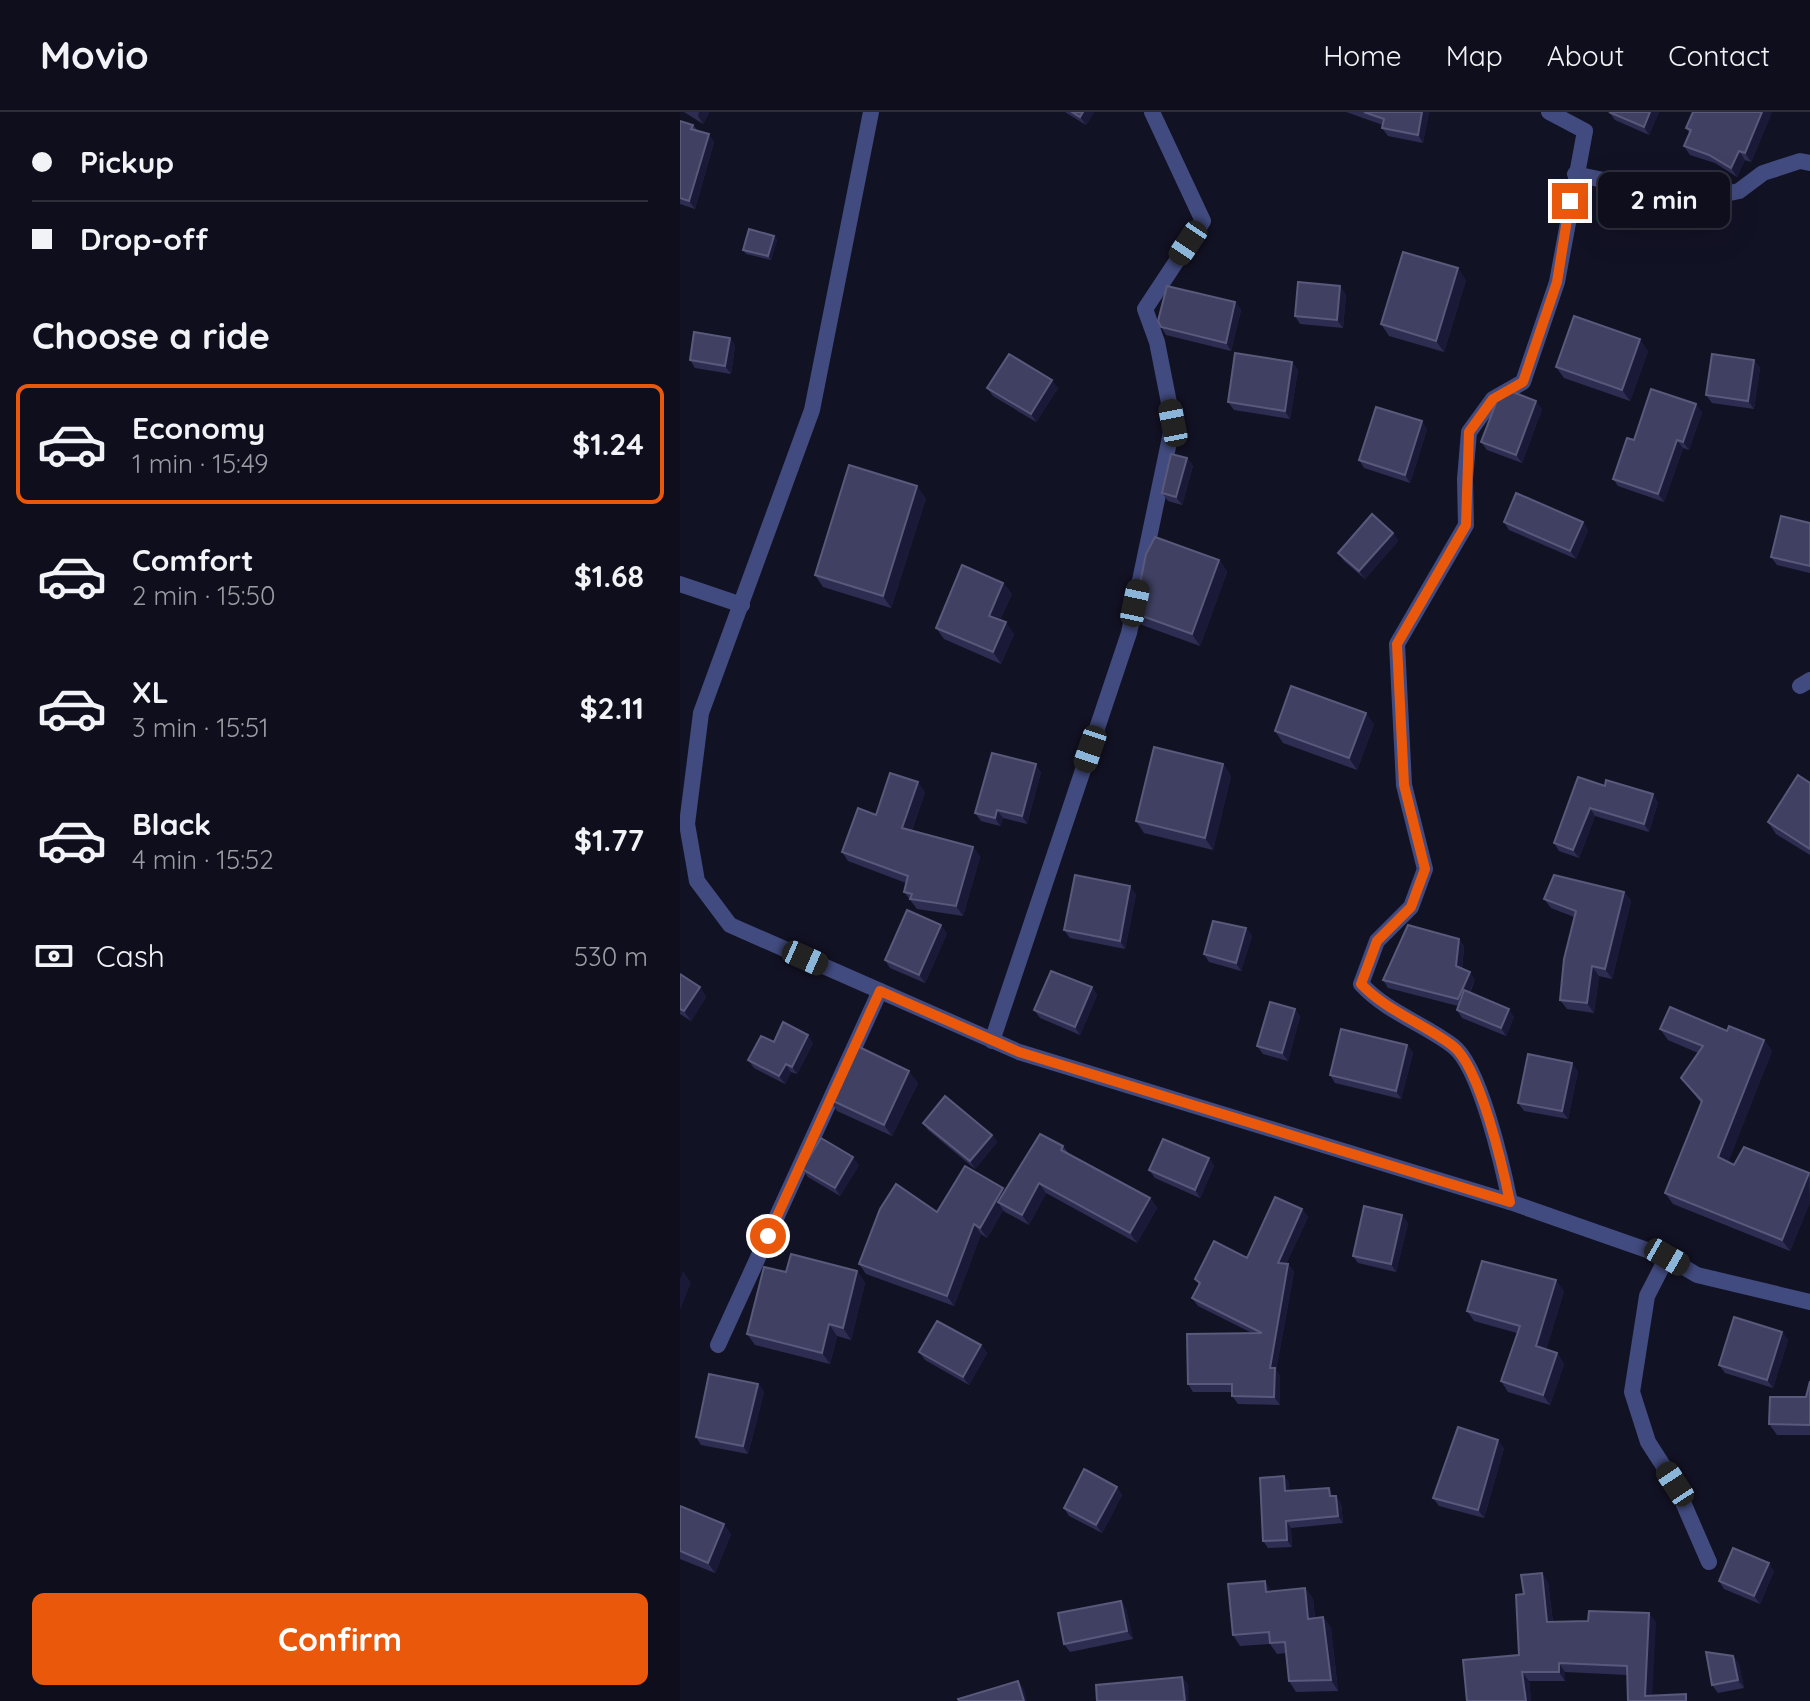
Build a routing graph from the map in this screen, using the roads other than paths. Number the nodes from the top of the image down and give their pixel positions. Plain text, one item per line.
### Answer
1 (871, 112) edge
2 (1152, 112) edge
3 (1549, 112) edge
4 (1810, 163) edge
5 (1575, 174) junction
6 (680, 584) edge
7 (742, 605) junction
8 (880, 991) junction
9 (992, 1041) junction
10 (1510, 1202) junction
11 (1667, 1257) junction
12 (1810, 1302) edge
13 (718, 1345) dead end
14 (1709, 1562) dead end

1 - 7 street
2 - 9 street
3 - 5 street
4 - 5 street
5 - 10 street
6 - 7 street
7 - 8 street
8 - 9 street
8 - 13 street
9 - 10 street
10 - 11 street
11 - 12 street
11 - 14 street

